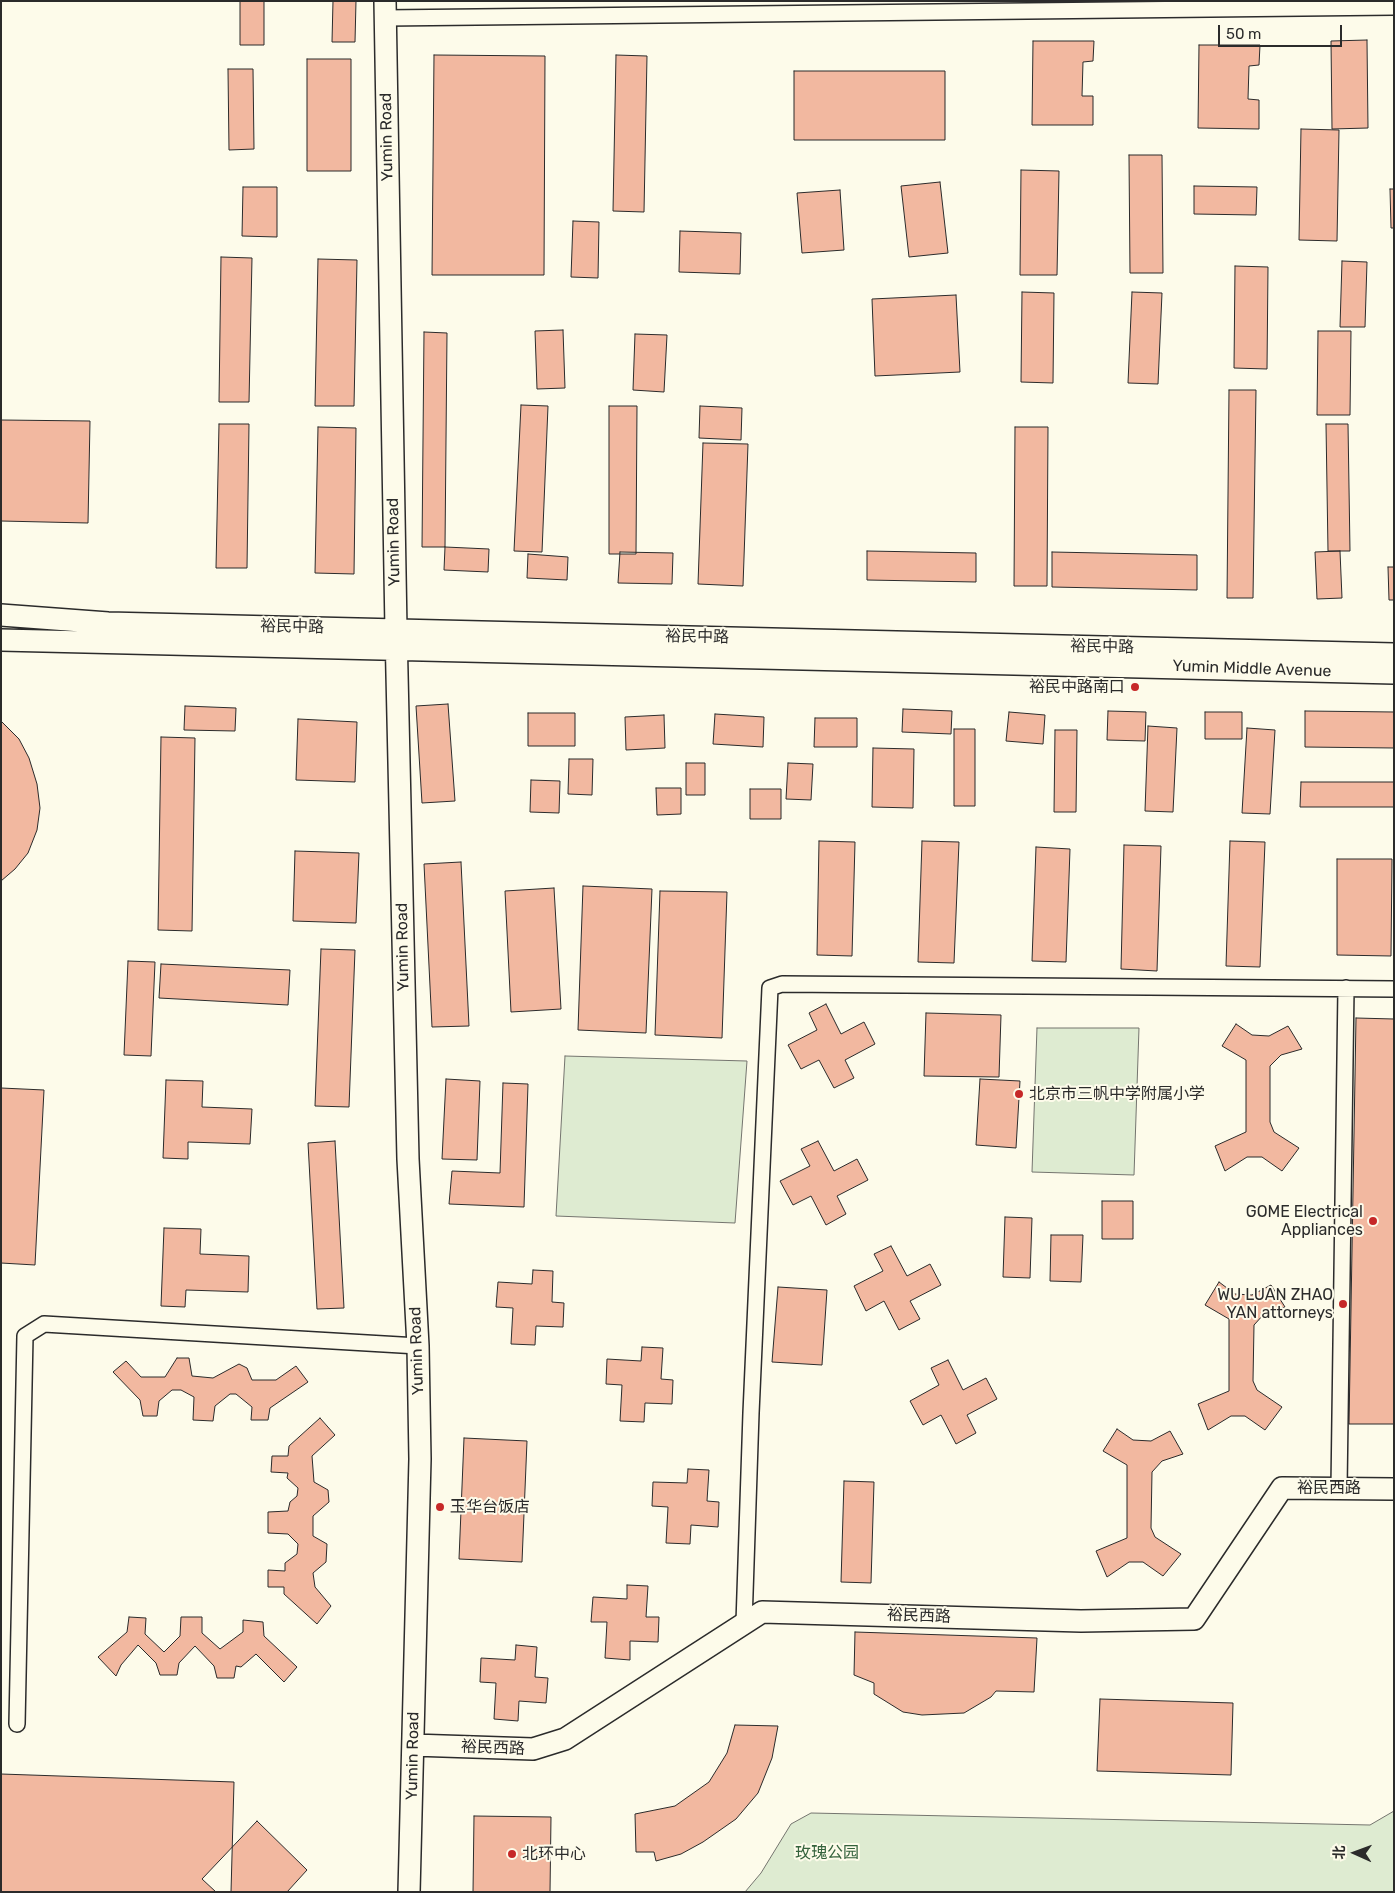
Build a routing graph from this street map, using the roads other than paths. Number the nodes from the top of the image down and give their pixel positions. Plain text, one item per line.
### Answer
1 (1394, 7) edge
2 (385, 10) edge
3 (1, 615) edge
4 (396, 639) junction
5 (1, 640) edge
6 (1394, 654) edge
7 (1394, 673) edge
8 (1346, 988) junction
9 (1394, 989) edge
10 (418, 1346) junction
11 (1339, 1488) junction
12 (1394, 1489) edge
13 (744, 1623) junction
14 (17, 1724) dead end
15 (413, 1745) junction
16 (410, 1892) edge

1 - 2 street
2 - 4 street, Yumin Road
3 - 4 street, 裕民中路
4 - 5 street, 裕民中路
4 - 6 street, 裕民中路
4 - 7 street, 裕民中路
4 - 10 street, Yumin Road
8 - 9 street
8 - 11 street
8 - 13 street
10 - 14 street
10 - 15 street, Yumin Road
11 - 12 street, 裕民西路
11 - 13 street, 裕民西路
13 - 15 street, 裕民西路
15 - 16 street, Yumin Road

